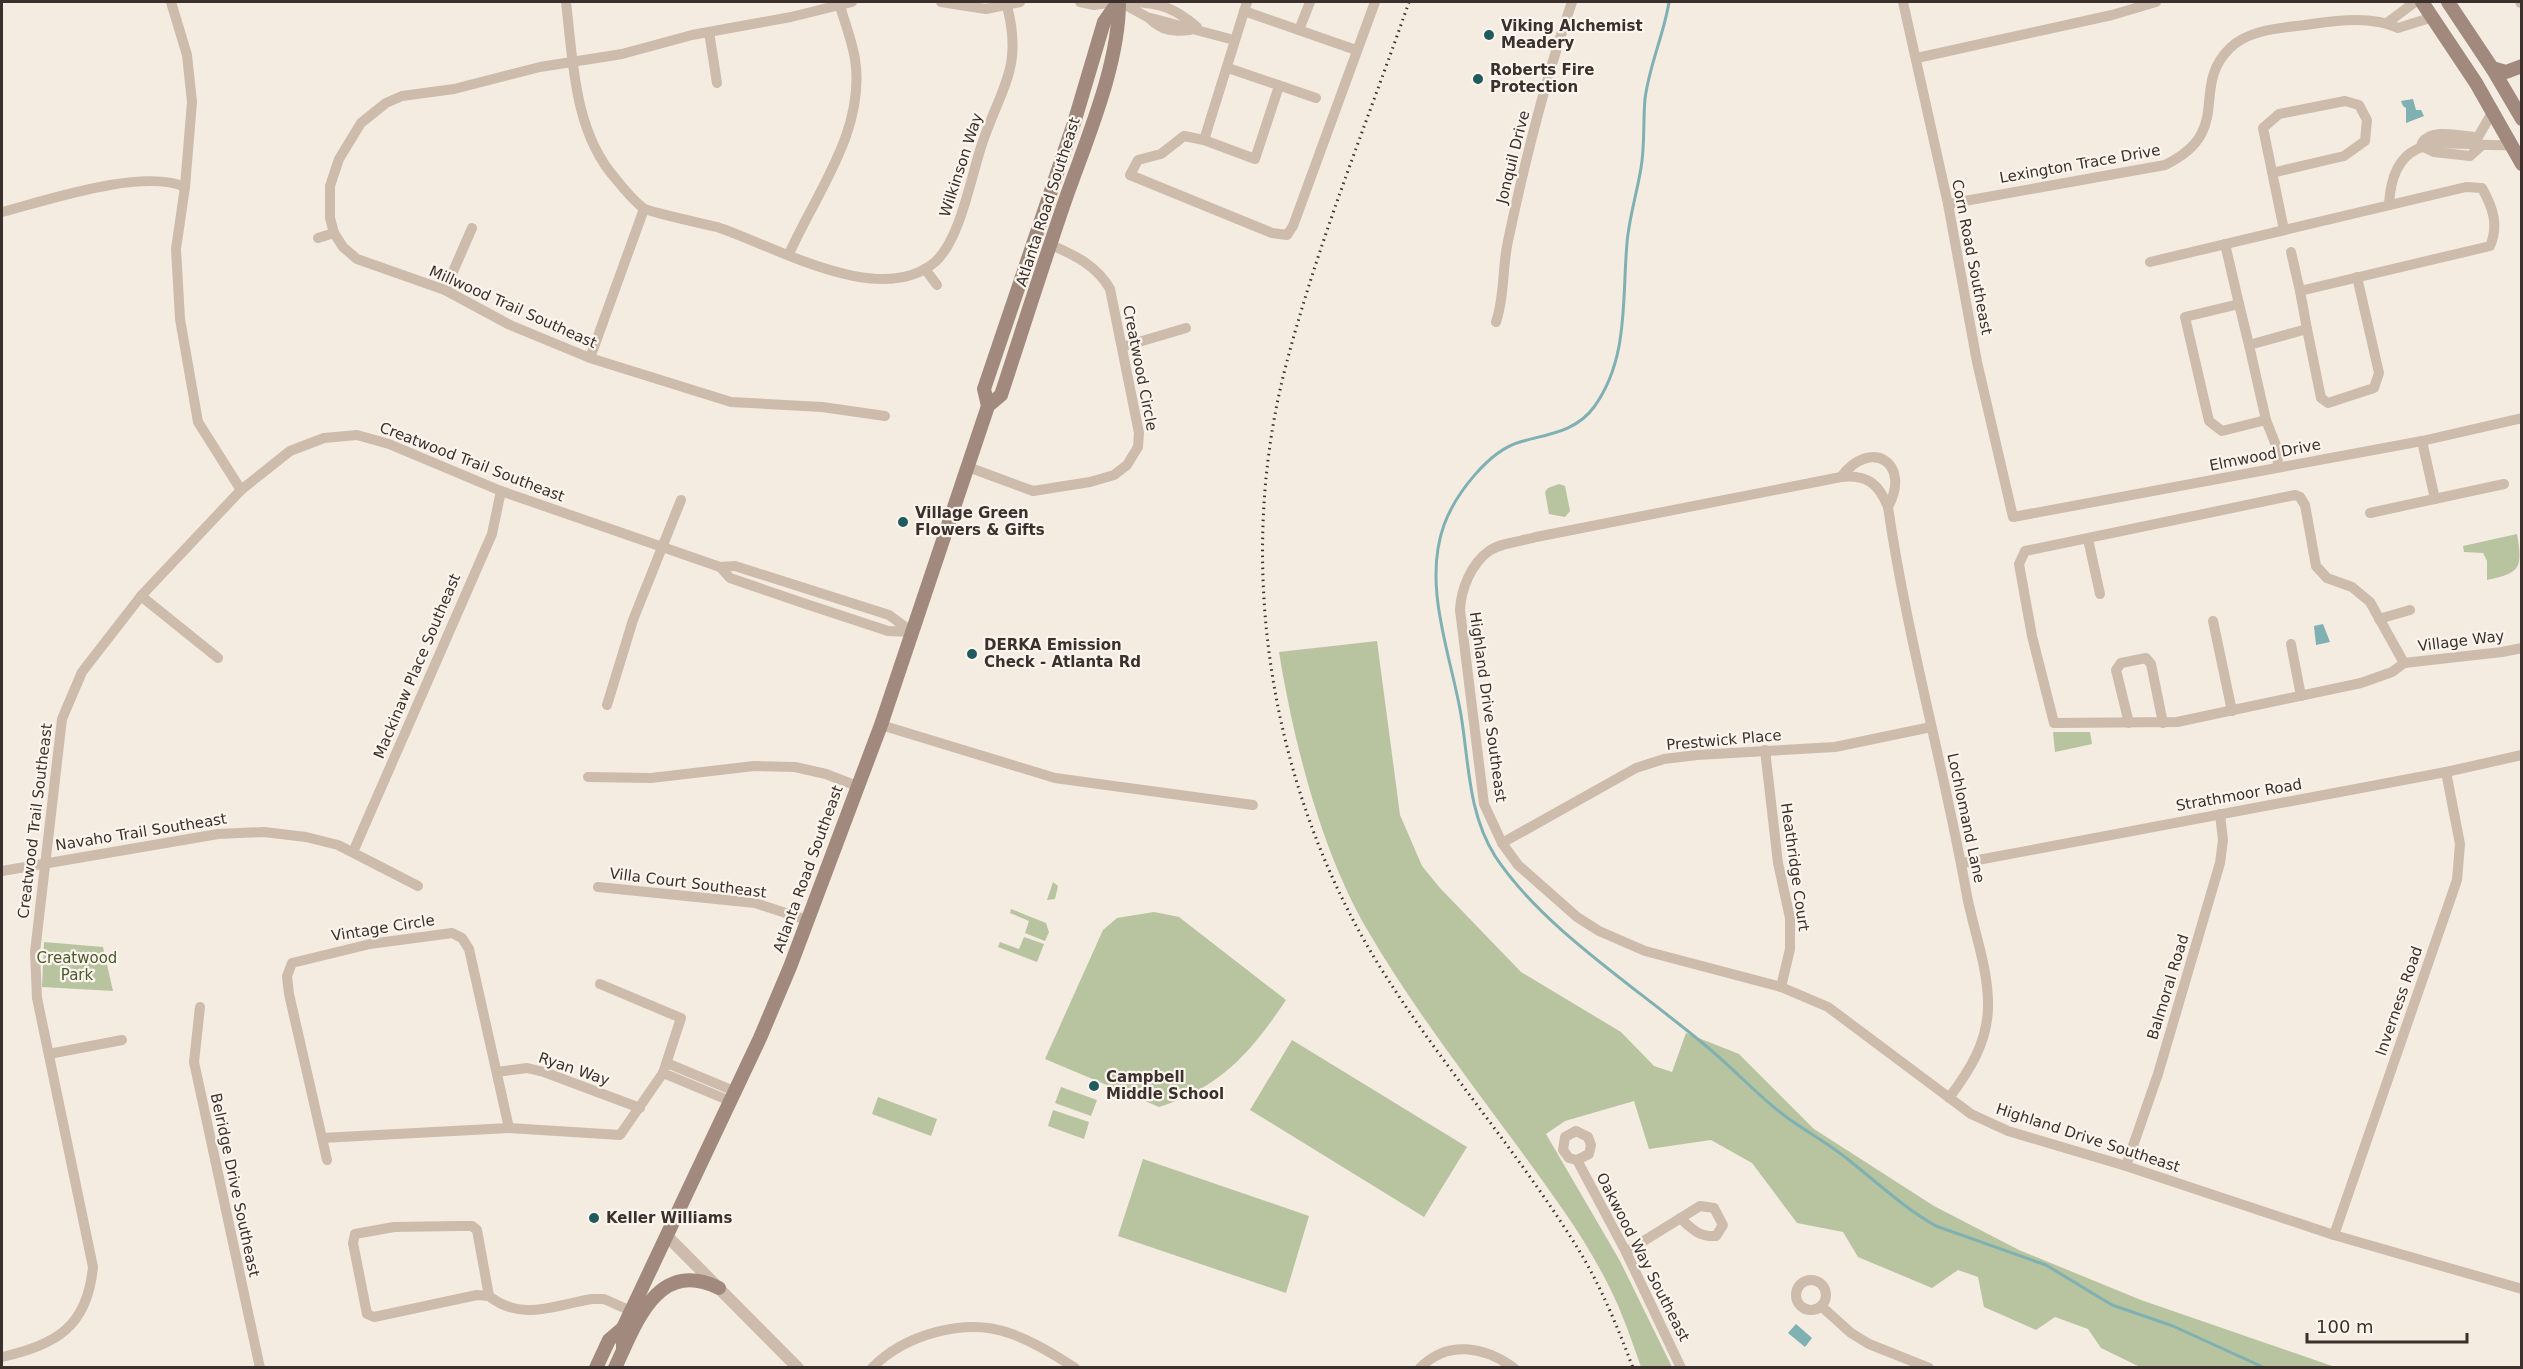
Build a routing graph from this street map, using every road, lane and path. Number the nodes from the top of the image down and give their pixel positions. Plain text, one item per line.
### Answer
1 (171, 2) edge
2 (566, 2) edge
3 (852, 2) edge
4 (942, 2) edge
5 (1020, 2) edge
6 (1080, 2) edge
7 (1113, 2) edge
8 (1119, 2) edge
9 (1134, 2) edge
10 (1310, 2) edge
11 (1375, 2) edge
12 (1572, 2) edge
13 (1903, 2) edge
14 (2156, 2) edge
15 (2415, 2) edge
16 (2422, 2) edge
17 (2448, 2) edge
18 (840, 6) junction
19 (1007, 6) junction
20 (1245, 6) edge
21 (2433, 17) junction
22 (2387, 23) junction
23 (1199, 29) junction
24 (1299, 30) junction
25 (709, 32) junction
26 (1234, 40) junction
27 (1356, 50) junction
28 (1917, 58) junction
29 (574, 62) junction
30 (2522, 66) edge
31 (1228, 68) junction
32 (2492, 68) junction
33 (717, 83) dead end
34 (1280, 86) junction
35 (1316, 98) dead end
36 (2493, 111) junction
37 (2522, 119) edge
38 (1204, 140) junction
39 (2480, 142) junction
40 (2512, 144) junction
41 (2421, 146) junction
42 (2522, 164) edge
43 (2272, 173) junction
44 (185, 187) junction
45 (1948, 204) junction
46 (2389, 205) junction
47 (644, 209) junction
48 (2, 212) edge
49 (472, 228) dead end
50 (2284, 230) junction
51 (334, 233) junction
52 (318, 238) dead end
53 (2225, 244) junction
54 (1051, 245) junction
55 (2290, 252) dead end
56 (789, 254) junction
57 (2150, 262) dead end
58 (925, 269) junction
59 (2357, 277) junction
60 (937, 285) dead end
61 (445, 290) junction
62 (2300, 291) junction
63 (2239, 304) junction
64 (1496, 322) dead end
65 (1186, 328) dead end
66 (2307, 329) junction
67 (2249, 345) junction
68 (1122, 347) junction
69 (590, 358) junction
70 (988, 406) junction
71 (885, 417) dead end
72 (2522, 418) edge
73 (2266, 420) junction
74 (2422, 441) junction
75 (968, 467) junction
76 (2278, 467) junction
77 (1841, 477) junction
78 (2505, 484) dead end
79 (241, 490) junction
80 (501, 491) junction
81 (2435, 499) junction
82 (681, 500) dead end
83 (1888, 507) junction
84 (2370, 513) dead end
85 (2013, 517) joint
86 (1893, 537) joint
87 (2088, 539) junction
88 (661, 547) junction
89 (720, 567) junction
90 (2100, 594) dead end
91 (141, 596) junction
92 (2410, 610) dead end
93 (2379, 620) junction
94 (2213, 621) dead end
95 (912, 632) junction
96 (2291, 644) dead end
97 (2522, 648) edge
98 (218, 658) dead end
99 (2404, 663) junction
100 (2301, 696) junction
101 (607, 705) dead end
102 (2232, 711) junction
103 (2129, 723) junction
104 (2163, 723) junction
105 (881, 725) junction
106 (1931, 727) junction
107 (1765, 750) junction
108 (2522, 755) edge
109 (2446, 772) junction
110 (588, 777) dead end
111 (857, 786) junction
112 (1253, 806) dead end
113 (2220, 814) junction
114 (1502, 843) junction
115 (353, 852) junction
116 (44, 863) junction
117 (1962, 863) junction
118 (2, 871) edge
119 (418, 886) dead end
120 (598, 887) dead end
121 (807, 920) junction
122 (600, 984) dead end
123 (1781, 987) junction
124 (200, 1007) dead end
125 (122, 1040) dead end
126 (49, 1054) junction
127 (665, 1068) junction
128 (497, 1072) junction
129 (732, 1096) junction
130 (1949, 1098) junction
131 (640, 1108) junction
132 (509, 1128) junction
133 (322, 1138) junction
134 (327, 1160) dead end
135 (1577, 1160) dead end
136 (2126, 1166) junction
137 (1680, 1218) dead end
138 (2334, 1235) junction
139 (667, 1236) junction
140 (1626, 1252) junction
141 (719, 1288) junction
142 (2522, 1289) edge
143 (489, 1296) junction
144 (1821, 1306) dead end
145 (631, 1311) junction
146 (623, 1328) junction
147 (624, 1350) junction
148 (2, 1357) edge
149 (260, 1368) edge
150 (596, 1368) edge
151 (615, 1368) edge
152 (798, 1368) edge
153 (872, 1368) edge
154 (1075, 1368) edge
155 (1420, 1368) edge
156 (1514, 1368) edge
157 (1681, 1368) edge
158 (1929, 1368) edge

1 - 44 street
2 - 29 street
3 - 18 street
4 - 19 street
5 - 19 street
6 - 7 street
8 - 23 street
8 - 54 main road, Atlanta Road Southeast
8 - 70 main road, Atlanta Road Southeast
9 - 23 street
10 - 24 street
11 - 27 street
12 - 64 street, Jonquil Drive
13 - 28 street, Corn Road Southeast
14 - 28 street
15 - 22 street
16 - 21 main road
17 - 32 main road
18 - 25 street
18 - 56 street
19 - 58 street, Wilkinson Way
20 - 24 street
20 - 26 street
21 - 22 street, Lexington Trace Drive
21 - 36 main road
22 - 45 street, Lexington Trace Drive
23 - 26 street
24 - 27 street
25 - 29 street
25 - 33 street
26 - 31 street
27 - 38 street
28 - 45 street, Corn Road Southeast
29 - 47 street
29 - 51 street
30 - 32 main road
31 - 34 street
31 - 38 street
32 - 37 main road
34 - 35 street
34 - 38 street
36 - 39 street
36 - 40 main road
39 - 40 street
39 - 41 street
39 - 41 street
39 - 41 street
40 - 42 main road
41 - 46 street
43 - 43 street
43 - 50 street
44 - 48 street
44 - 79 street
45 - 85 street, Corn Road Southeast
46 - 50 street
46 - 59 street
47 - 56 street, Wilkinson Way
47 - 69 street
49 - 61 street
50 - 53 street
51 - 52 street
51 - 61 street, Millwood Trail Southeast
53 - 57 street
53 - 63 street
54 - 68 street, Creatwood Circle
54 - 70 main road, Atlanta Road Southeast
55 - 62 street
56 - 58 street, Wilkinson Way
58 - 60 street
59 - 62 street
59 - 66 street
61 - 69 street, Millwood Trail Southeast
62 - 66 street
63 - 67 street
63 - 73 street
65 - 68 street
66 - 67 street
67 - 73 street
68 - 75 street, Creatwood Circle
69 - 71 street, Millwood Trail Southeast
70 - 75 main road, Atlanta Road Southeast
72 - 74 street, Elmwood Drive
73 - 76 street
74 - 76 street, Elmwood Drive
74 - 81 street
75 - 95 main road, Atlanta Road Southeast
76 - 85 street, Elmwood Drive
77 - 83 street, Highland Drive Southeast
77 - 83 street
77 - 114 street, Highland Drive Southeast
78 - 81 street
79 - 80 street, Creatwood Trail Southeast
79 - 91 street, Creatwood Trail Southeast
80 - 88 street, Creatwood Trail Southeast
80 - 115 street, Mackinaw Place Southeast
81 - 84 street
82 - 88 street
83 - 86 street, Highland Drive Southeast
86 - 106 street, Lochlomand Lane
87 - 90 street
87 - 93 street
87 - 103 street
88 - 89 street, Creatwood Trail Southeast
88 - 101 street
89 - 95 street, Creatwood Trail Southeast
89 - 95 street, Creatwood Trail Southeast
91 - 98 street
91 - 116 street, Creatwood Trail Southeast
92 - 93 street
93 - 99 street
94 - 102 street
95 - 105 main road, Atlanta Road Southeast
96 - 100 street
97 - 99 street, Village Way
99 - 100 street
100 - 102 street
102 - 104 street
103 - 104 street
103 - 104 street
105 - 111 main road, Atlanta Road Southeast
105 - 112 street
106 - 107 street, Prestwick Place
106 - 117 street, Lochlomand Lane
107 - 114 street, Prestwick Place
107 - 123 street, Heathridge Court
108 - 109 street, Strathmoor Road
109 - 113 street, Strathmoor Road
109 - 138 street, Inverness Road
110 - 111 street
111 - 121 main road, Atlanta Road Southeast
113 - 117 street, Strathmoor Road
113 - 136 street, Balmoral Road
114 - 123 street, Highland Drive Southeast
115 - 116 street, Navaho Trail Southeast
115 - 119 street, Navaho Trail Southeast
116 - 118 street, Navaho Trail Southeast
116 - 126 street, Creatwood Trail Southeast
117 - 130 street, Lochlomand Lane
120 - 121 street, Villa Court Southeast
121 - 129 main road, Atlanta Road Southeast
122 - 127 street
123 - 130 street, Highland Drive Southeast
124 - 149 street, Belridge Drive Southeast
125 - 126 street
126 - 148 street, Creatwood Trail Southeast
127 - 129 street
127 - 131 street
128 - 131 street, Ryan Way
128 - 132 street, Vintage Circle
128 - 133 street, Vintage Circle
129 - 139 main road, Atlanta Road Southeast
130 - 136 street, Highland Drive Southeast
131 - 132 street
132 - 133 street
133 - 134 street, Vintage Circle
135 - 140 street, Oakwood Way Southeast
136 - 138 street, Highland Drive Southeast
137 - 140 street
138 - 142 street, Highland Drive Southeast
139 - 141 street
139 - 145 main road, Atlanta Road Southeast
140 - 157 street, Oakwood Way Southeast
141 - 147 main road
141 - 152 street
143 - 143 street
143 - 145 street
144 - 158 street
145 - 146 main road, Atlanta Road Southeast
146 - 147 main road, Atlanta Road Southeast
146 - 150 main road, Atlanta Road Southeast
147 - 151 main road, Atlanta Road Southeast
153 - 154 street
155 - 156 street

